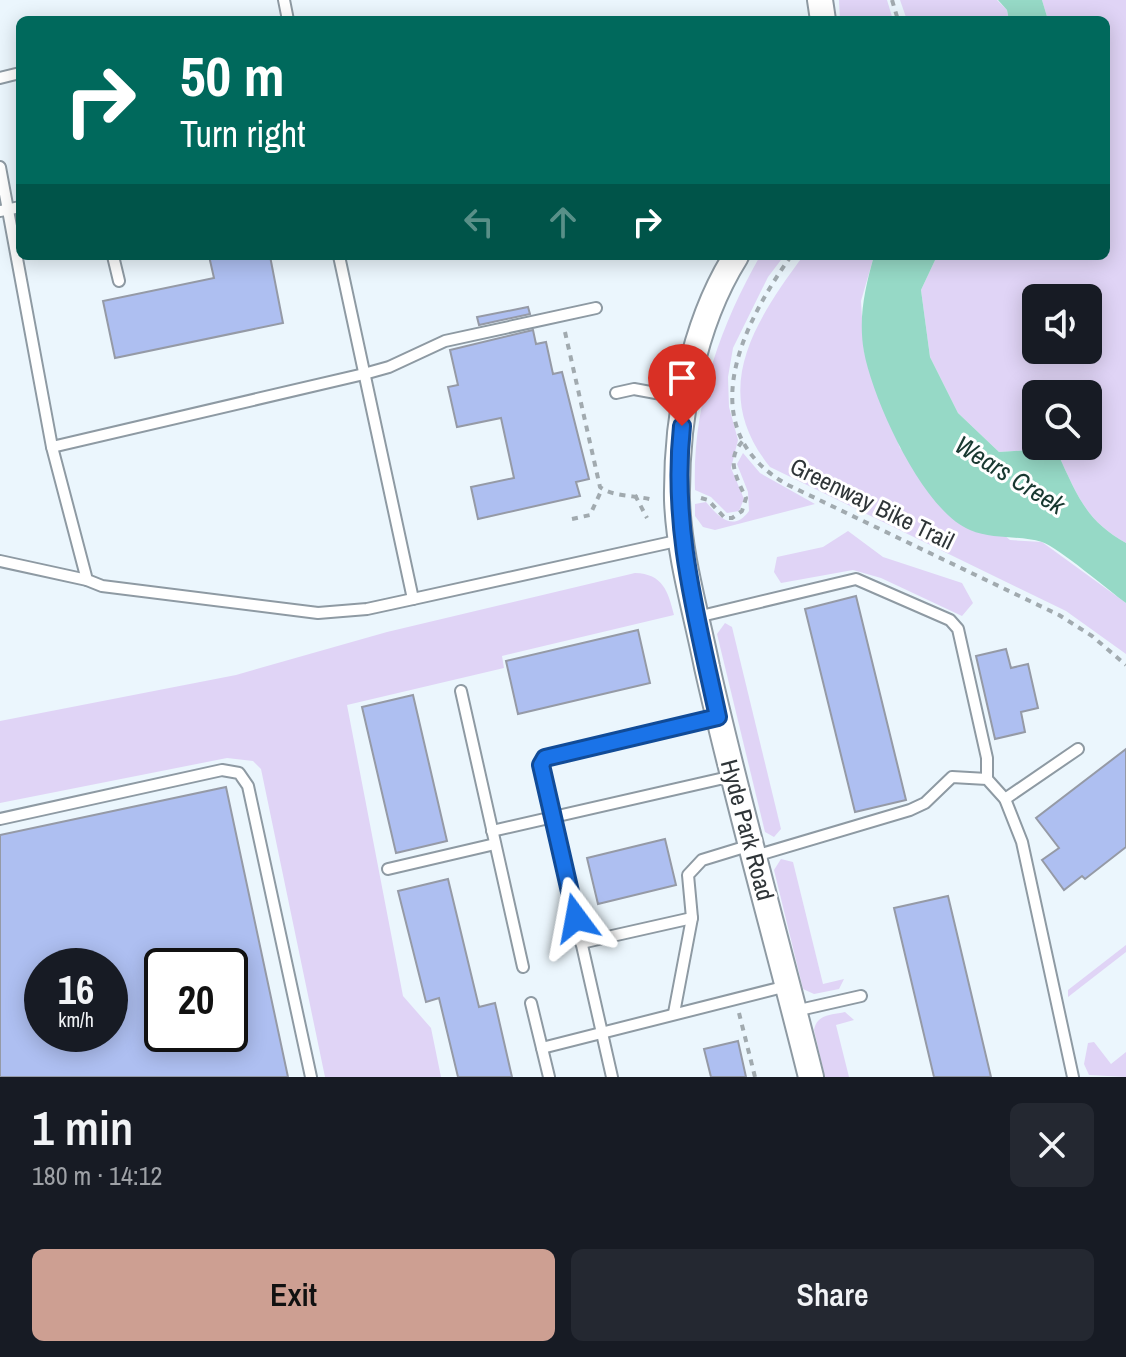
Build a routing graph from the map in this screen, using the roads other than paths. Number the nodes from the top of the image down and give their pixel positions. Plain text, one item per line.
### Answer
1 (0, 167) edge
2 (4, 210) edge
3 (114, 260) edge
4 (340, 260) edge
5 (734, 260) edge
6 (119, 281) dead end
7 (596, 308) dead end
8 (364, 374) junction
9 (616, 393) dead end
10 (685, 399) junction
11 (52, 447) junction
12 (681, 540) junction
13 (0, 561) edge
14 (87, 580) junction
15 (413, 599) junction
16 (697, 617) junction
17 (461, 691) dead end
18 (718, 717) junction
19 (1078, 749) dead end
20 (733, 776) junction
21 (987, 779) junction
22 (1005, 799) junction
23 (553, 818) junction
24 (0, 819) edge
25 (492, 831) junction
26 (495, 844) junction
27 (752, 851) junction
28 (388, 869) dead end
29 (692, 918) junction
30 (581, 943) junction
31 (523, 967) dead end
32 (789, 985) junction
33 (861, 996) dead end
34 (531, 1003) dead end
35 (795, 1011) junction
36 (674, 1013) junction
37 (601, 1032) junction
38 (542, 1048) junction
39 (311, 1077) edge
40 (549, 1077) edge
41 (612, 1077) edge
42 (811, 1077) edge
43 (1073, 1077) edge

1 - 2 lane
2 - 11 lane
3 - 6 lane
4 - 8 lane
5 - 10 street, Hyde Park Road
7 - 8 lane
8 - 11 lane
8 - 15 lane
9 - 10 lane
10 - 12 street, Hyde Park Road
11 - 14 lane
12 - 15 lane
12 - 16 street, Hyde Park Road
13 - 14 lane
14 - 15 lane
16 - 18 street, Hyde Park Road
16 - 21 lane
17 - 25 lane
18 - 20 street, Hyde Park Road
18 - 23 lane
19 - 22 lane
20 - 23 lane
20 - 27 street, Hyde Park Road
21 - 22 lane
21 - 27 lane
22 - 43 lane
23 - 25 lane
23 - 30 lane
24 - 39 lane
25 - 26 lane
26 - 28 lane
26 - 31 lane
27 - 29 lane
27 - 32 street, Hyde Park Road
29 - 30 lane
29 - 36 lane
30 - 37 lane
32 - 35 street, Hyde Park Road
32 - 36 lane
33 - 35 lane
34 - 38 lane
35 - 42 street, Hyde Park Road
36 - 37 lane
37 - 38 lane
37 - 41 lane
38 - 40 lane

